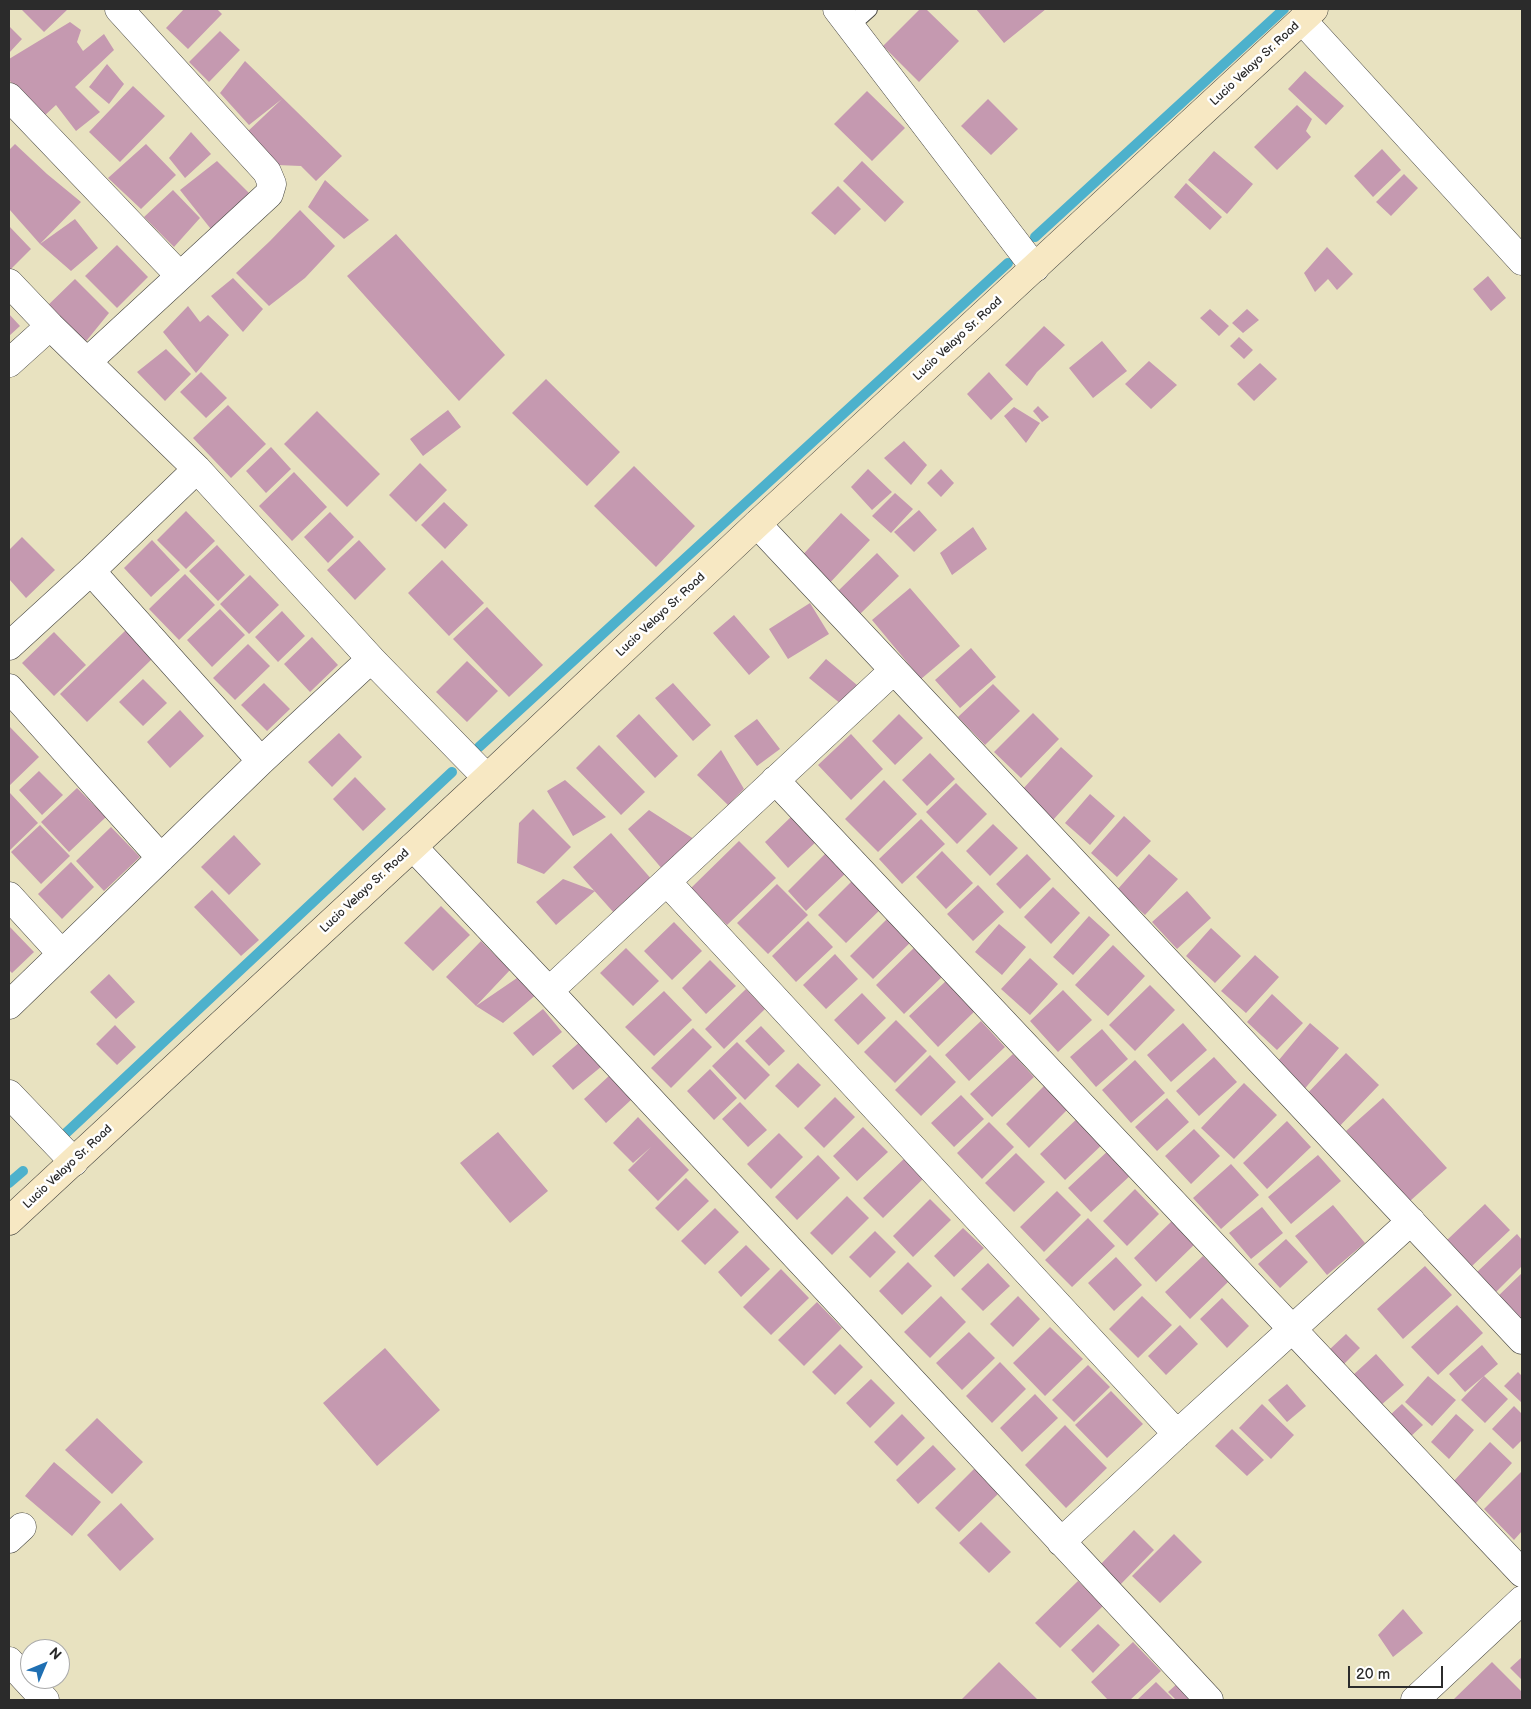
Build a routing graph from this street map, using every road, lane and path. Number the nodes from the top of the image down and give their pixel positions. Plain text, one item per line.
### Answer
1 (119, 9) edge
2 (1308, 14) edge
3 (852, 15) edge
4 (9, 97) edge
5 (1522, 261) edge
6 (1035, 268) junction
7 (180, 276) junction
8 (9, 283) edge
9 (50, 326) junction
10 (88, 361) junction
11 (9, 363) edge
12 (198, 469) junction
13 (757, 524) junction
14 (91, 571) junction
15 (9, 646) edge
16 (371, 658) junction
17 (894, 670) junction
18 (9, 688) edge
19 (261, 760) junction
20 (487, 778) junction
21 (775, 780) junction
22 (413, 847) junction
23 (161, 858) junction
24 (667, 882) junction
25 (9, 896) edge
26 (61, 953) junction
27 (549, 991) junction
28 (9, 1005) edge
29 (9, 1094) edge
30 (63, 1151) junction
31 (9, 1221) edge
32 (1411, 1221) junction
33 (1292, 1329) junction
34 (1522, 1340) edge
35 (1177, 1434) junction
36 (1061, 1542) junction
37 (1522, 1572) edge
38 (1522, 1600) edge
39 (9, 1661) edge
40 (1422, 1698) edge
41 (45, 1700) edge
42 (1209, 1700) edge

1 - 7 street
2 - 5 street
2 - 6 main road, Lucio Velayo Sr. Road
3 - 6 street
4 - 7 street
6 - 13 main road, Lucio Velayo Sr. Road
7 - 10 street
8 - 9 street
9 - 10 street
9 - 11 street
10 - 12 street
12 - 14 street
12 - 16 street
13 - 17 street
13 - 20 main road, Lucio Velayo Sr. Road
14 - 15 street
14 - 19 street
16 - 19 street
16 - 20 street
17 - 21 street
17 - 32 street
18 - 23 street
19 - 23 street
20 - 22 main road, Lucio Velayo Sr. Road
21 - 24 street
21 - 33 street
22 - 27 street
22 - 30 main road, Lucio Velayo Sr. Road
23 - 26 street
24 - 27 street
24 - 35 street
25 - 26 street
26 - 28 street
27 - 36 street
29 - 30 street
30 - 31 main road, Lucio Velayo Sr. Road
32 - 33 street
32 - 34 street
33 - 35 street
33 - 37 street
35 - 36 street
36 - 42 street
38 - 40 street
39 - 41 street

